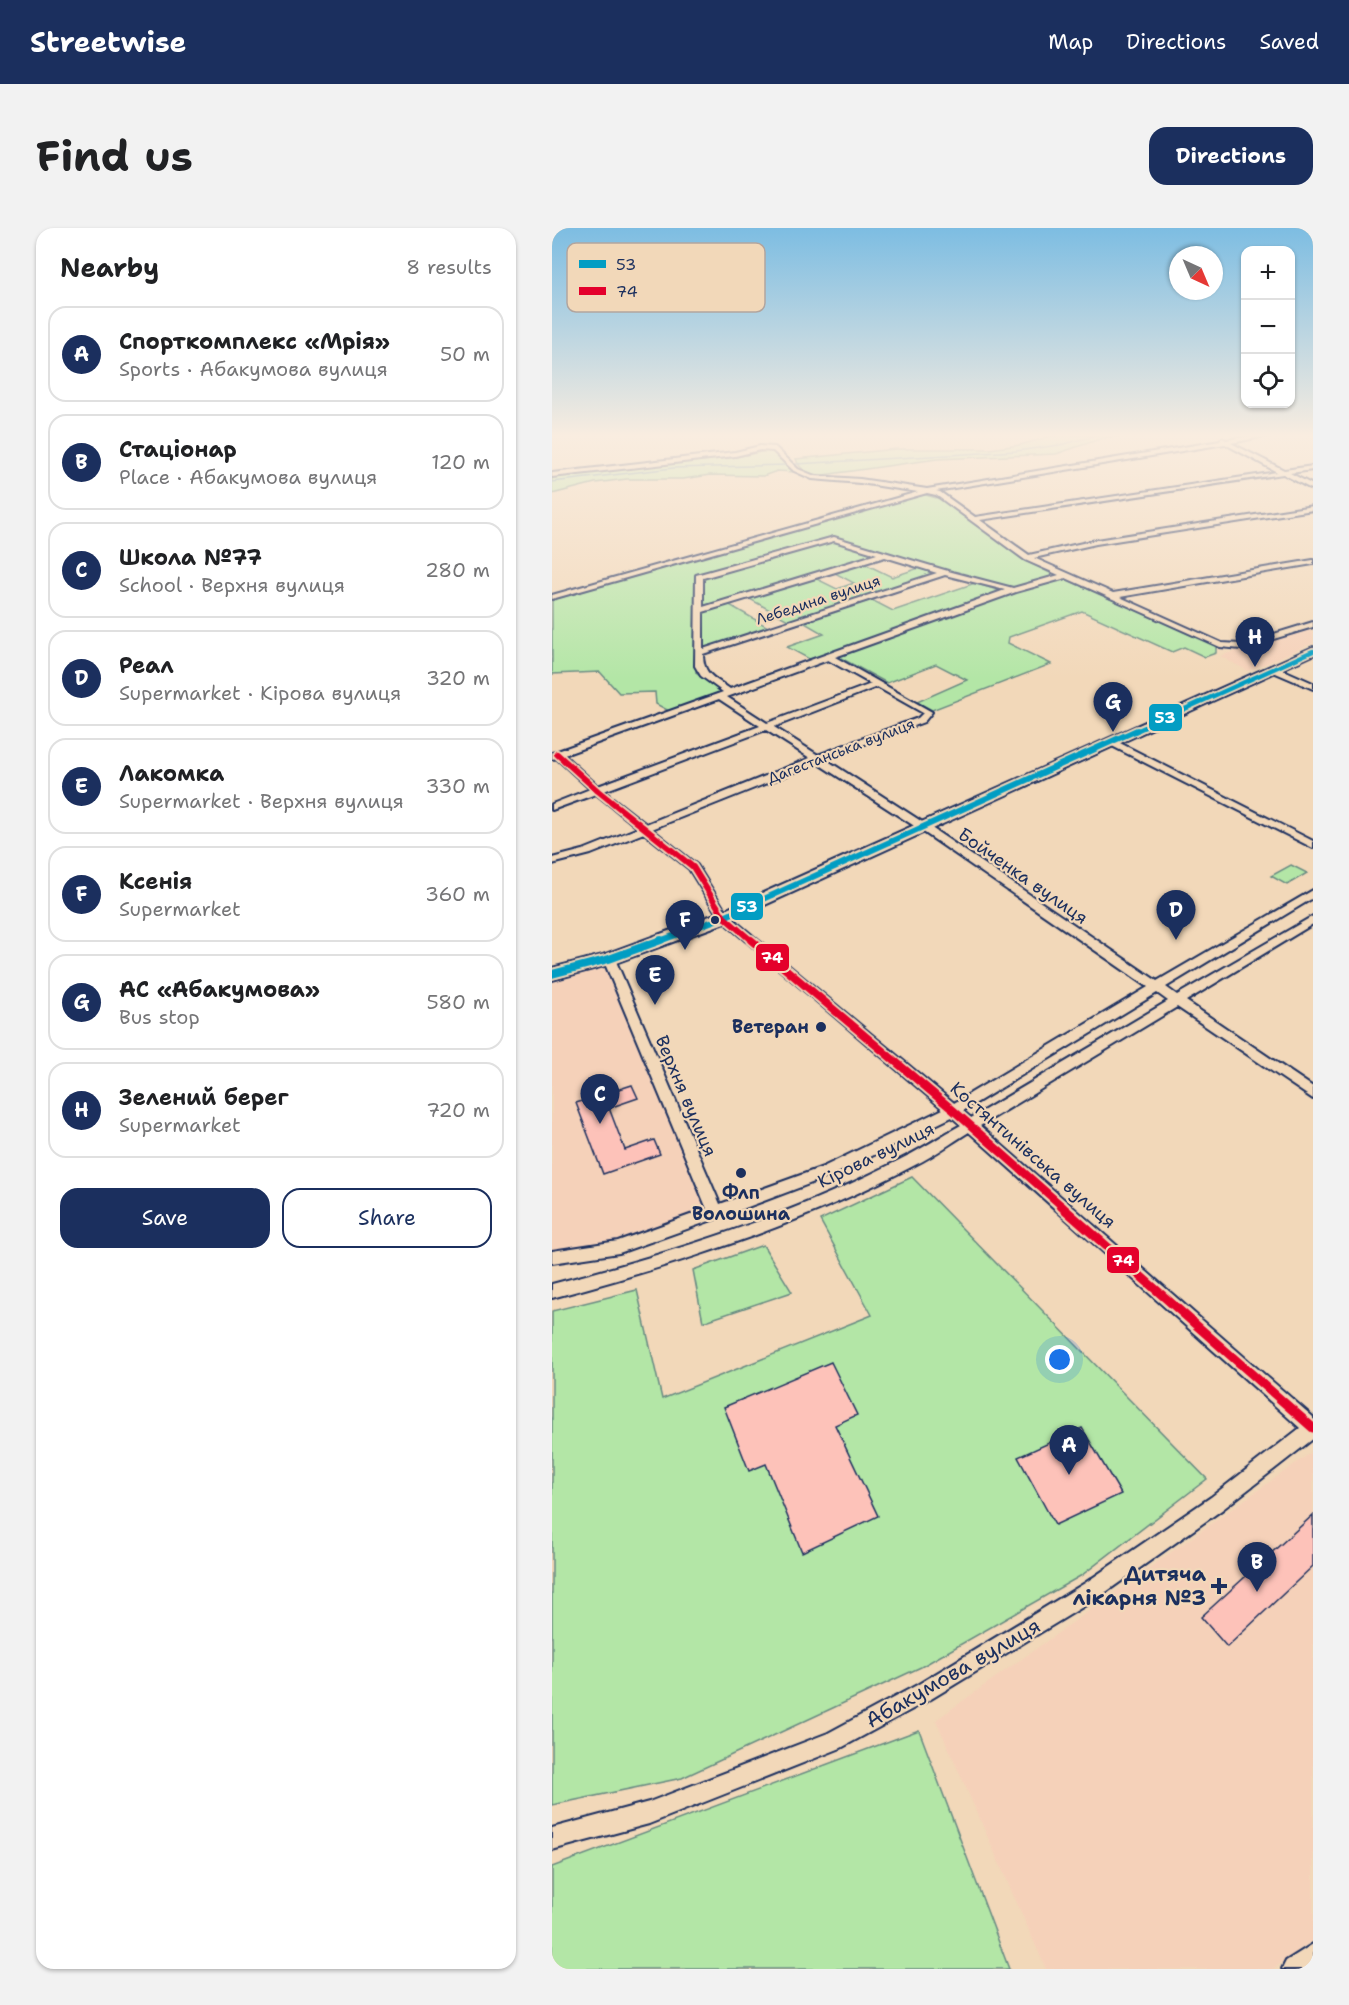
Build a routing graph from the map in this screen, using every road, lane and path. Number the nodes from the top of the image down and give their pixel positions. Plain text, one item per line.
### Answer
1 (840, 516) edge
2 (969, 516) edge
3 (990, 516) edge
4 (1260, 516) edge
5 (972, 519) junction
6 (883, 555) junction
7 (1028, 558) junction
8 (1313, 562) edge
9 (945, 573) junction
10 (1064, 576) junction
11 (1012, 590) junction
12 (1111, 596) junction
13 (552, 597) edge
14 (698, 611) junction
15 (1313, 624) edge
16 (1313, 651) edge
17 (699, 653) junction
18 (829, 657) junction
19 (1274, 669) junction
20 (878, 684) junction
21 (1313, 686) edge
22 (725, 695) junction
23 (766, 726) junction
24 (1111, 742) junction
25 (555, 755) edge
26 (817, 759) junction
27 (598, 791) junction
28 (552, 807) edge
29 (923, 827) junction
30 (646, 829) junction
31 (1313, 845) edge
32 (552, 861) edge
33 (1313, 893) edge
34 (724, 917) junction
35 (1313, 919) edge
36 (609, 959) junction
37 (552, 974) edge
38 (1156, 988) junction
39 (1174, 1000) junction
40 (1313, 1094) edge
41 (953, 1110) junction
42 (971, 1126) junction
43 (717, 1213) junction
44 (552, 1257) edge
45 (552, 1291) edge
46 (1313, 1428) edge
47 (552, 1839) edge
48 (1313, 1956) edge
49 (1294, 1969) edge

1 - 13 street
2 - 5 street
3 - 5 street
4 - 7 street
5 - 7 street
6 - 9 street
6 - 14 street
6 - 14 street
7 - 10 street
8 - 12 street
9 - 11 street
9 - 17 street, Лебедина вулиця
10 - 11 street
10 - 12 street
11 - 18 street
12 - 15 street
14 - 17 street
16 - 19 street
17 - 22 street, Бойченка вулиця
18 - 20 street, Дагестанська вулиця
18 - 22 street
19 - 21 street
19 - 24 street
20 - 23 street
20 - 26 street, Дагестанська вулиця
22 - 23 street, Бойченка вулиця
22 - 25 street
23 - 26 street, Бойченка вулиця
23 - 27 street
24 - 29 street
24 - 31 street
25 - 27 street, Костянтинівська вулиця
26 - 29 street, Бойченка вулиця
26 - 30 street, Дагестанська вулиця
27 - 28 street
27 - 30 street, Костянтинівська вулиця
29 - 34 street
29 - 38 street, Бойченка вулиця
30 - 32 street, Дагестанська вулиця
30 - 34 street, Костянтинівська вулиця
33 - 38 street, Кірова вулиця
34 - 36 street
34 - 41 street, Костянтинівська вулиця
35 - 39 street, Кірова вулиця
36 - 37 street
36 - 43 street, Верхня вулиця
38 - 39 street, Бойченка вулиця
38 - 41 street, Кірова вулиця
39 - 40 street, Бойченка вулиця
39 - 42 street, Кірова вулиця
41 - 42 street, Костянтинівська вулиця
41 - 43 street, Кірова вулиця
42 - 45 street, Кірова вулиця
42 - 46 street, Костянтинівська вулиця
43 - 44 street, Кірова вулиця
46 - 47 street, Абакумова вулиця
48 - 49 street

